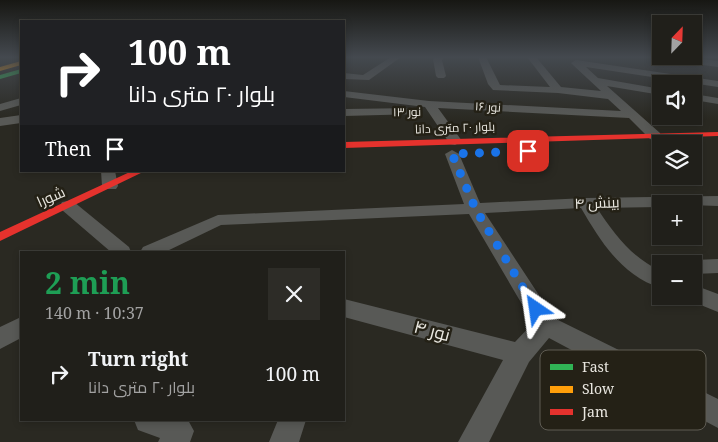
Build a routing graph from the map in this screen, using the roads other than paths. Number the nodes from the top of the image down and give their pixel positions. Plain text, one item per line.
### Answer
1 (490, 78) edge
2 (548, 78) edge
3 (593, 78) edge
4 (597, 81) junction
5 (702, 83) edge
6 (718, 84) edge
7 (558, 90) junction
8 (652, 90) edge
9 (345, 94) edge
10 (613, 96) junction
11 (702, 98) edge
12 (20, 100) edge
13 (718, 101) edge
14 (1, 107) edge
15 (430, 108) junction
16 (345, 113) edge
17 (632, 115) junction
18 (20, 119) edge
19 (0, 122) edge
20 (718, 134) edge
21 (654, 135) edge
22 (686, 135) edge
23 (652, 136) edge
24 (345, 145) edge
25 (718, 145) edge
26 (702, 146) edge
27 (652, 147) edge
28 (453, 151) junction
29 (532, 151) dead end
30 (136, 172) edge
31 (109, 179) edge
32 (718, 201) edge
33 (586, 203) junction
34 (68, 206) junction
35 (476, 210) junction
36 (1, 233) edge
37 (121, 251) edge
38 (152, 251) edge
39 (718, 266) edge
40 (702, 267) edge
41 (652, 269) edge
42 (702, 297) edge
43 (718, 303) edge
44 (345, 308) edge
45 (546, 325) junction
46 (20, 327) edge
47 (0, 339) edge
48 (594, 350) edge
49 (520, 354) junction
50 (706, 408) edge
51 (718, 414) edge
52 (151, 421) edge
53 (292, 421) edge
54 (173, 442) edge
55 (284, 442) edge
56 (473, 442) edge

1 - 7 street
2 - 7 street
3 - 4 street
4 - 8 street
4 - 10 street
5 - 6 street
7 - 10 street
9 - 15 street, نور ۱۶
10 - 17 street
11 - 13 street
12 - 14 street
15 - 16 street, نور ۱۳
15 - 17 street, نور ۱۶
15 - 28 street, نور ۱۳
17 - 21 street
18 - 19 street
20 - 22 street, بلوار ۲۰ متری دانا
23 - 28 street, بلوار ۲۰ متری دانا
24 - 28 street, بلوار ۲۰ متری دانا
25 - 26 street
27 - 29 street
28 - 35 street, نور ۱۳
30 - 31 street, شورا
31 - 34 street, شورا
32 - 33 street, بینش ۴
33 - 35 street, بینش ۴
33 - 41 street
34 - 36 street, شورا
34 - 37 street
35 - 38 street, بینش ۴
35 - 45 street, نور ۱۳
39 - 40 street
42 - 43 street
44 - 49 street, نور ۴
45 - 48 street
45 - 49 street
46 - 47 street
49 - 56 street
50 - 51 street
52 - 54 street
53 - 55 street

